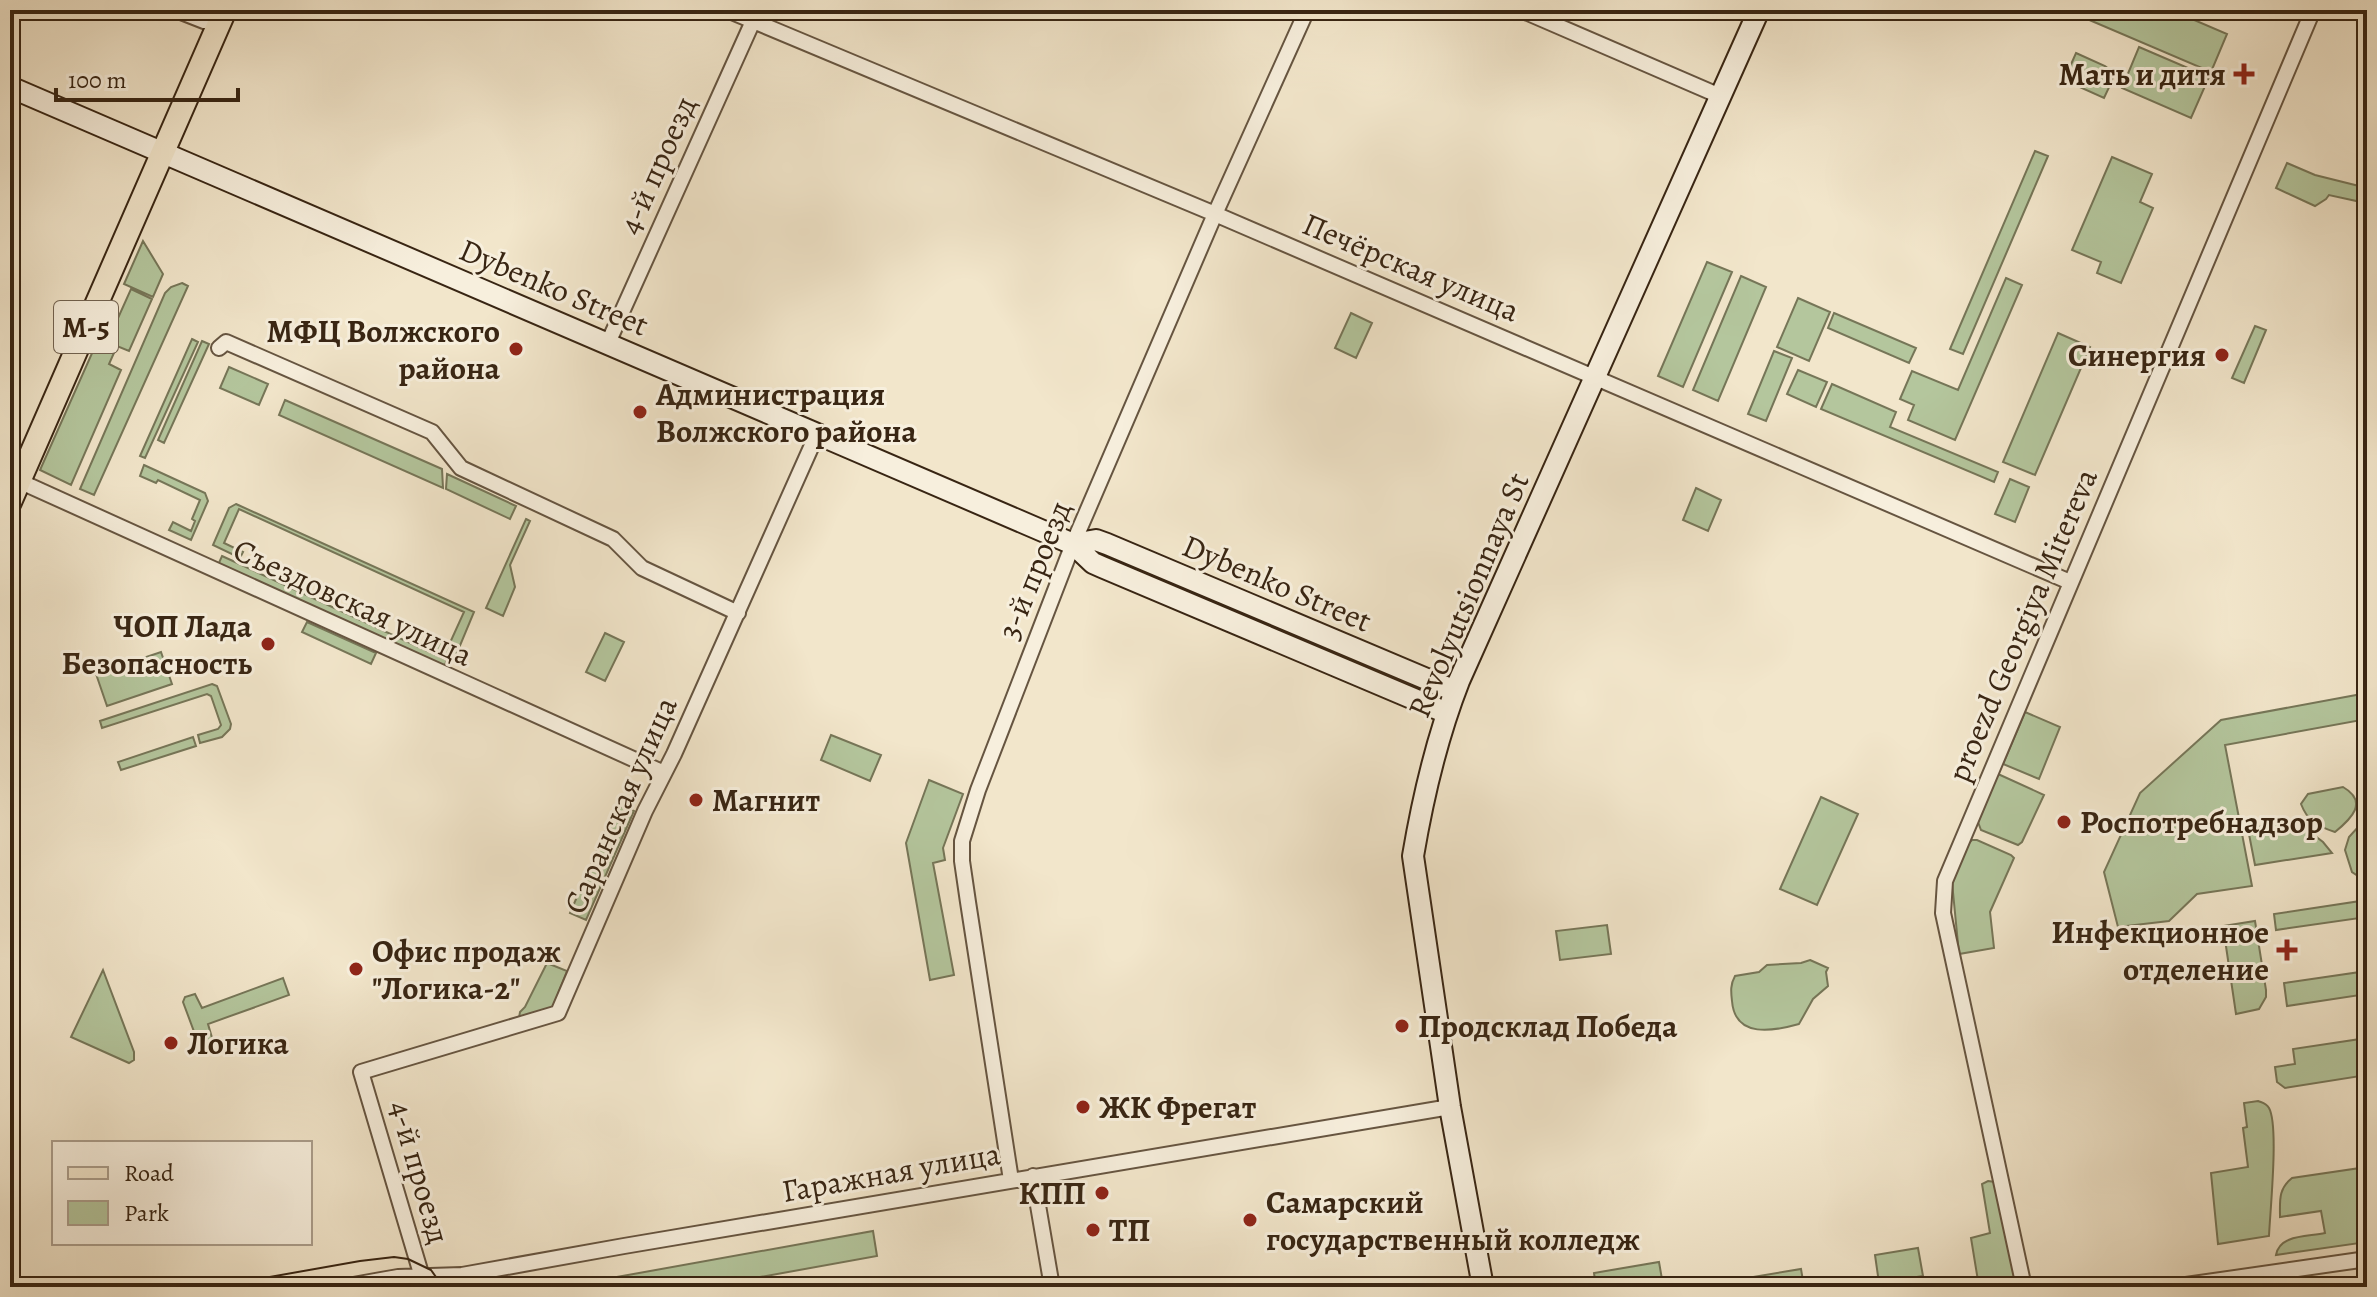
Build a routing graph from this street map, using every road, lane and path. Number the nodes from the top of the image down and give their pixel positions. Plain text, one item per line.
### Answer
1 (176, 10) edge
2 (225, 10) edge
3 (727, 10) edge
4 (1307, 10) edge
5 (1521, 10) edge
6 (1759, 10) edge
7 (2313, 10) edge
8 (207, 16) edge
9 (755, 16) edge
10 (10, 87) edge
11 (1720, 96) junction
12 (156, 149) junction
13 (1215, 214) junction
14 (608, 343) junction
15 (219, 348) dead end
16 (1595, 377) junction
17 (817, 434) junction
18 (15, 474) edge
19 (10, 502) edge
20 (1073, 544) junction
21 (1092, 549) junction
22 (2070, 582) junction
23 (738, 613) junction
24 (1455, 691) junction
25 (1447, 713) junction
26 (664, 773) junction
27 (361, 1072) joint
28 (1450, 1107) junction
29 (1033, 1176) junction
30 (1011, 1180) junction
31 (2367, 1259) edge
32 (423, 1282) edge
33 (342, 1287) edge
34 (1052, 1287) edge
35 (1483, 1287) edge
36 (2024, 1287) edge
37 (2172, 1287) edge

1 - 8 street
2 - 12 main road, М-5
3 - 9 street, Печёрская улица
4 - 13 street, 3-й проезд
5 - 11 street
6 - 11 main road, Revolyutsionnaya St
7 - 22 street, proezd Georgiya Mitereva
8 - 12 main road, М-5
9 - 13 street, Печёрская улица
9 - 14 street, 4-й проезд
10 - 12 main road, Dybenko Street
11 - 16 main road, Revolyutsionnaya St
12 - 14 main road, Dybenko Street
12 - 18 main road, М-5
13 - 16 street, Печёрская улица
13 - 20 street, 3-й проезд
14 - 17 main road, Dybenko Street
15 - 23 street
16 - 22 street, Печёрская улица
16 - 24 main road, Revolyutsionnaya St
17 - 20 main road, Dybenko Street
17 - 23 street, Саранская улица
18 - 19 main road, М-5
18 - 26 street, Съездовская улица
20 - 21 main road, Dybenko Street
20 - 30 street, 3-й проезд
21 - 24 main road, Dybenko Street
21 - 25 main road, Dybenko Street
22 - 36 street, proezd Georgiya Mitereva
23 - 26 street, Саранская улица
24 - 25 main road, Revolyutsionnaya St
25 - 28 main road, Revolyutsionnaya St
26 - 27 street, Саранская улица
27 - 32 street, 4-й проезд
28 - 29 street, Гаражная улица
28 - 35 main road, Revolyutsionnaya St
29 - 30 street, Гаражная улица
29 - 34 street
30 - 32 street, Гаражная улица
31 - 37 street
32 - 33 street, Гаражная улица

